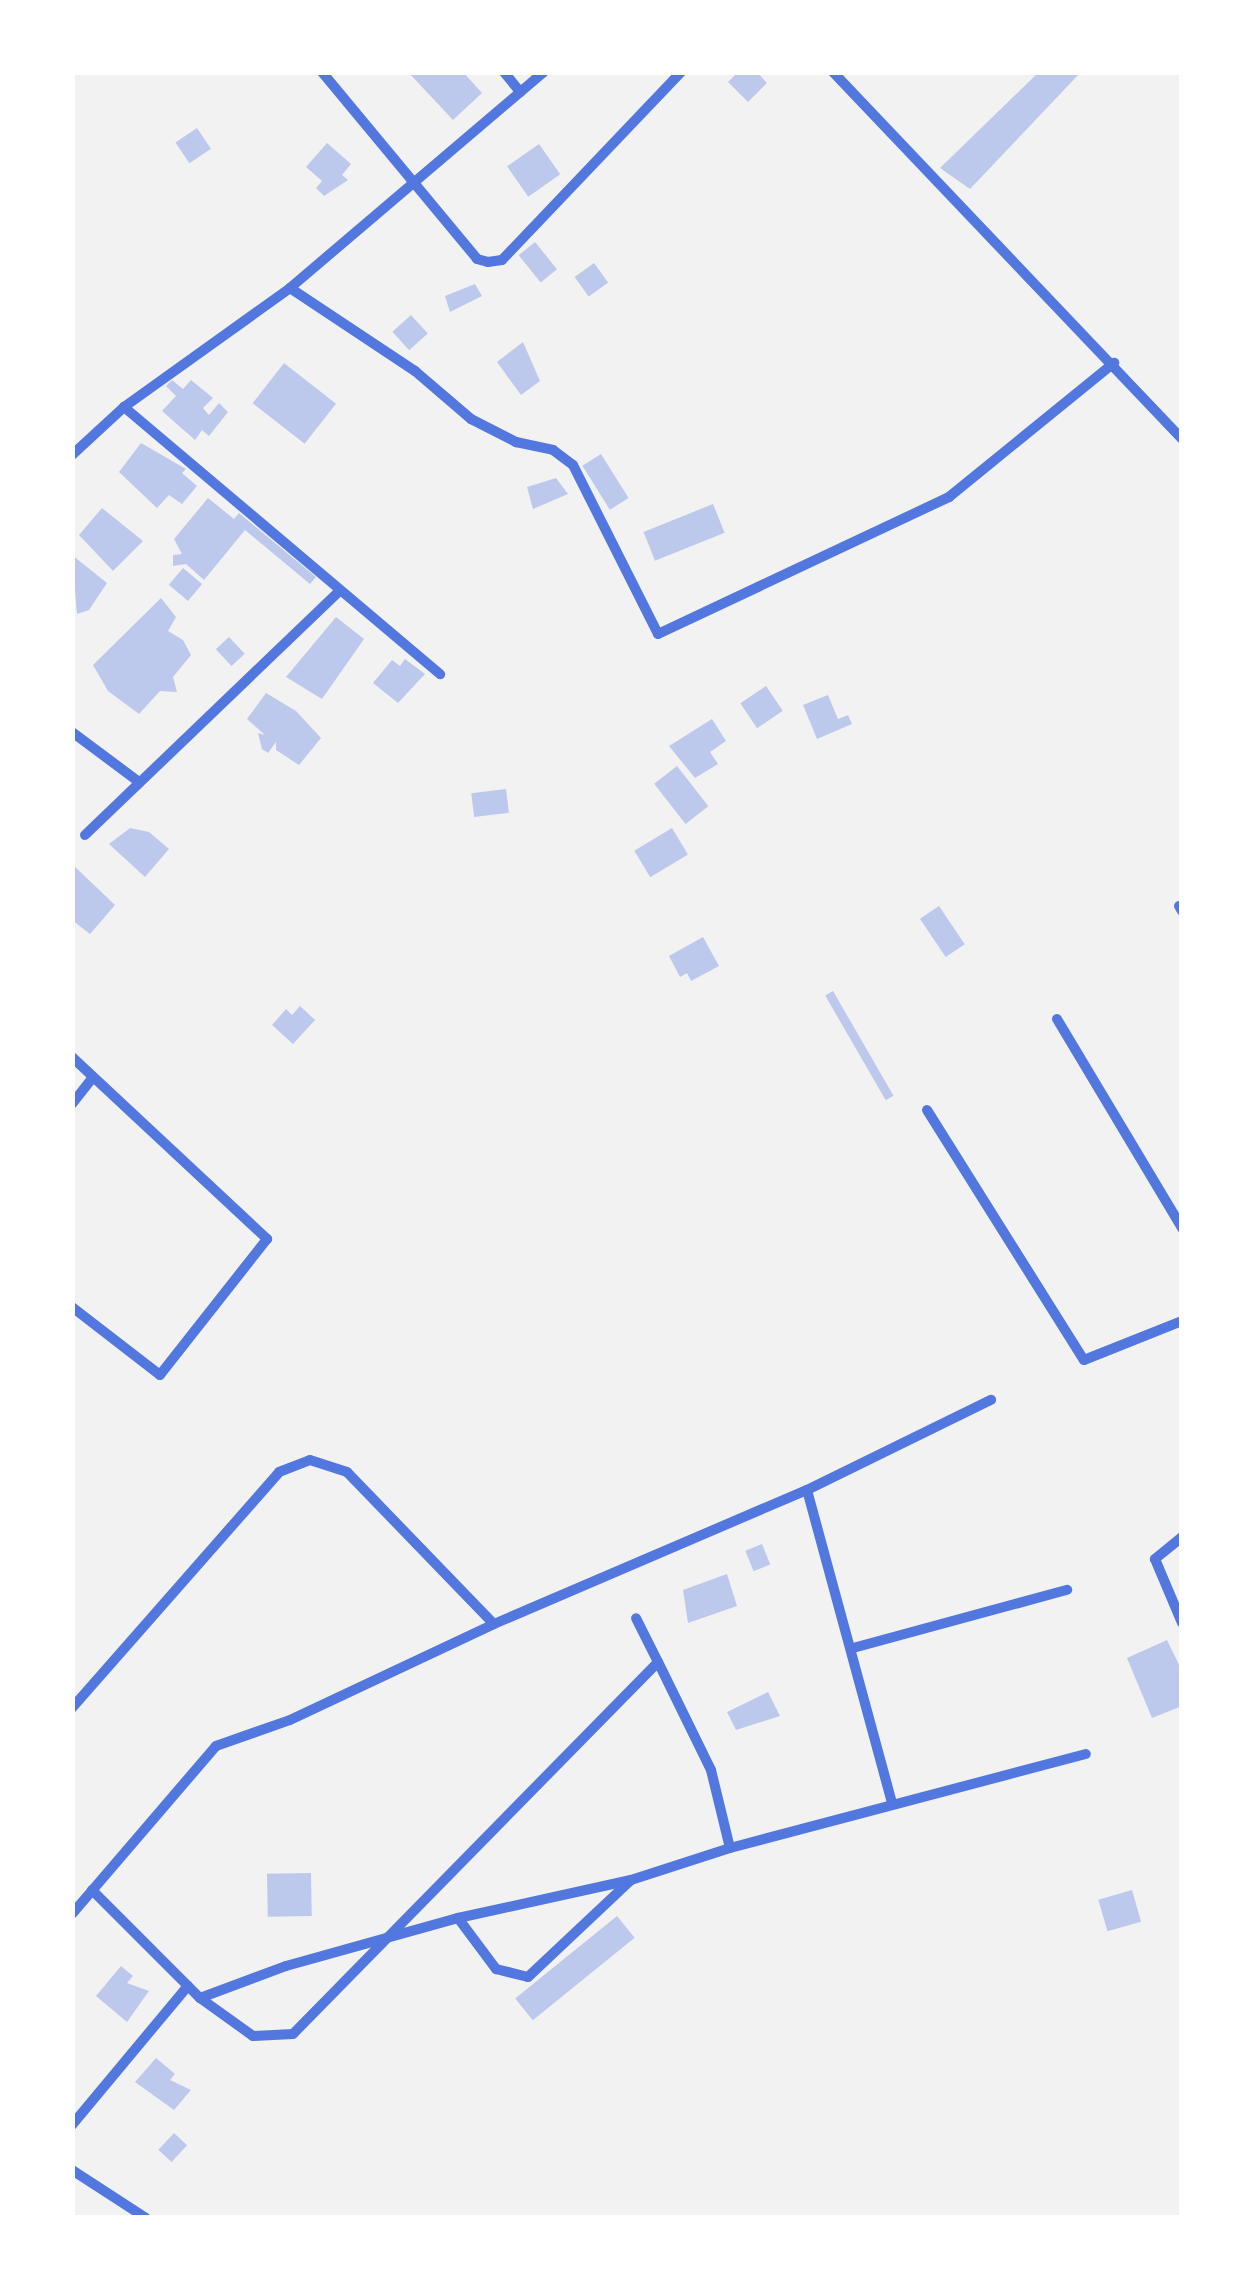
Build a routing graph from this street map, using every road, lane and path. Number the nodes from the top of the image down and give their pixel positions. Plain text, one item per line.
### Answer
1 (322, 72) edge
2 (504, 72) edge
3 (544, 72) edge
4 (681, 72) edge
5 (833, 72) edge
6 (520, 92) junction
7 (414, 181) junction
8 (290, 288) junction
9 (1114, 363) junction
10 (124, 407) junction
11 (1182, 439) edge
12 (72, 455) edge
13 (339, 591) junction
14 (440, 674) dead end
15 (72, 732) edge
16 (139, 782) junction
17 (85, 835) dead end
18 (1057, 1019) dead end
19 (72, 1057) edge
20 (91, 1080) junction
21 (72, 1104) edge
22 (927, 1110) dead end
23 (1182, 1228) edge
24 (72, 1308) edge
25 (1182, 1321) edge
26 (991, 1400) dead end
27 (807, 1490) junction
28 (1182, 1537) edge
29 (1067, 1590) dead end
30 (636, 1618) dead end
31 (1182, 1623) edge
32 (494, 1624) junction
33 (852, 1648) junction
34 (658, 1662) junction
35 (72, 1708) edge
36 (1086, 1754) dead end
37 (892, 1802) junction
38 (730, 1848) junction
39 (631, 1880) junction
40 (92, 1890) junction
41 (72, 1914) edge
42 (458, 1918) junction
43 (396, 1934) junction
44 (188, 1986) junction
45 (200, 1998) junction
46 (72, 2125) edge
47 (72, 2170) edge
48 (146, 2218) edge

1 - 7 street
2 - 6 street
3 - 6 street
4 - 7 street
5 - 9 street
6 - 7 street
7 - 8 street
8 - 9 street
8 - 10 street
9 - 11 street
10 - 12 street
10 - 13 street
13 - 14 street
13 - 16 street
15 - 16 street
16 - 17 street
18 - 23 street
19 - 20 street
20 - 21 street
20 - 24 street
22 - 25 street
26 - 27 street
27 - 32 street
27 - 33 street
28 - 31 street
29 - 33 street
30 - 34 street
32 - 35 street
32 - 40 street
33 - 37 street
34 - 38 street
34 - 43 street
36 - 37 street
37 - 38 street
38 - 39 street
39 - 42 street
39 - 42 street
40 - 41 street
40 - 44 street
42 - 43 street
43 - 45 street
43 - 45 street
44 - 45 street
44 - 46 street
47 - 48 street

